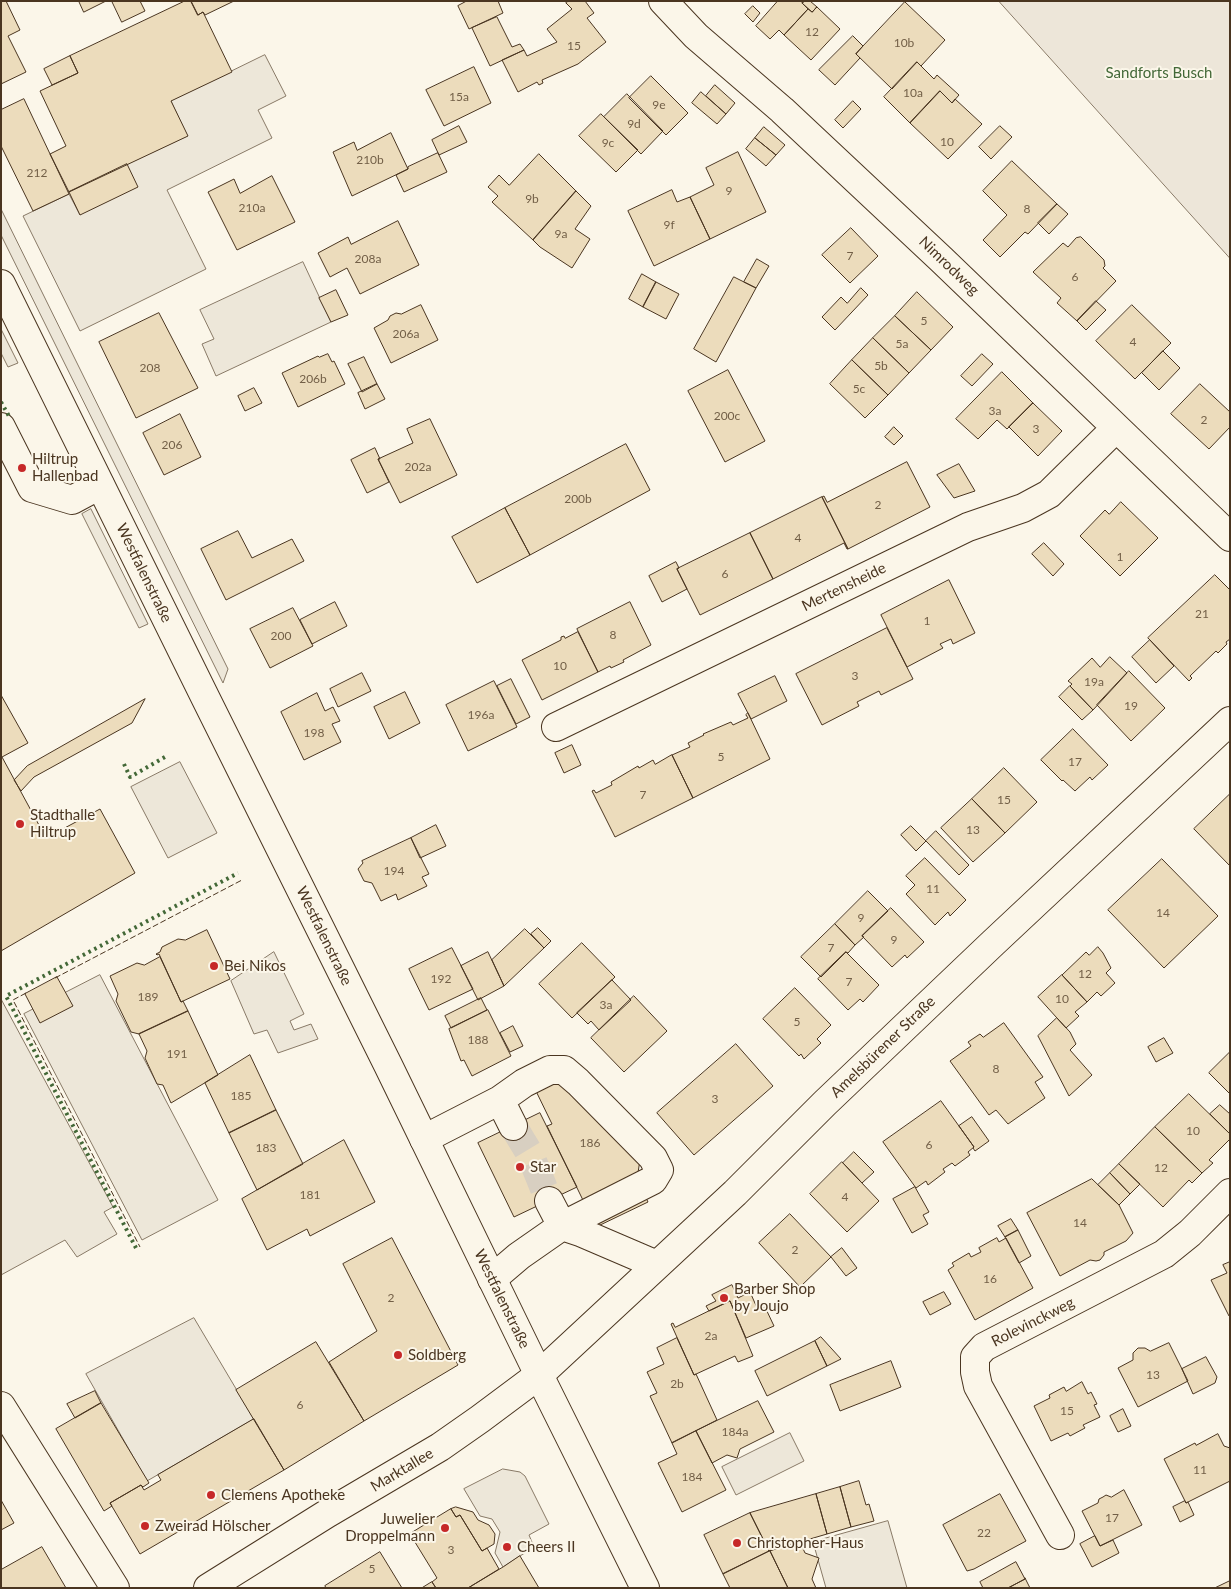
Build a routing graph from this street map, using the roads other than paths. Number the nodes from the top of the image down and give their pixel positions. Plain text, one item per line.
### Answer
1 (662, 1) edge
2 (1, 284) edge
3 (1, 427) edge
4 (1116, 428) junction
5 (100, 485) junction
6 (1230, 537) edge
7 (1230, 721) edge
8 (556, 727) dead end
9 (500, 1100) junction
10 (513, 1126) tunnel mouth
11 (424, 1140) junction
12 (1230, 1193) edge
13 (549, 1201) tunnel mouth
14 (562, 1226) junction
15 (657, 1265) junction
16 (492, 1279) junction
17 (539, 1375) junction
18 (1, 1406) edge
19 (1060, 1535) dead end
20 (115, 1588) edge
21 (208, 1588) edge
22 (645, 1588) edge

1 - 4 street, Nimrodweg
2 - 5 street, Westfalenstraße
3 - 5 street
4 - 6 street, Nimrodweg
4 - 8 street, Mertensheide
5 - 11 street, Westfalenstraße
7 - 15 street, Amelsbürener Straße
9 - 10 street
9 - 11 street
9 - 14 street
11 - 16 street, Westfalenstraße
12 - 19 street, Rolevinckweg
13 - 14 street
14 - 15 street
14 - 16 street
15 - 17 street, Amelsbürener Straße
16 - 17 street, Westfalenstraße
17 - 21 street, Marktallee
17 - 22 street, Westfalenstraße
18 - 20 street

